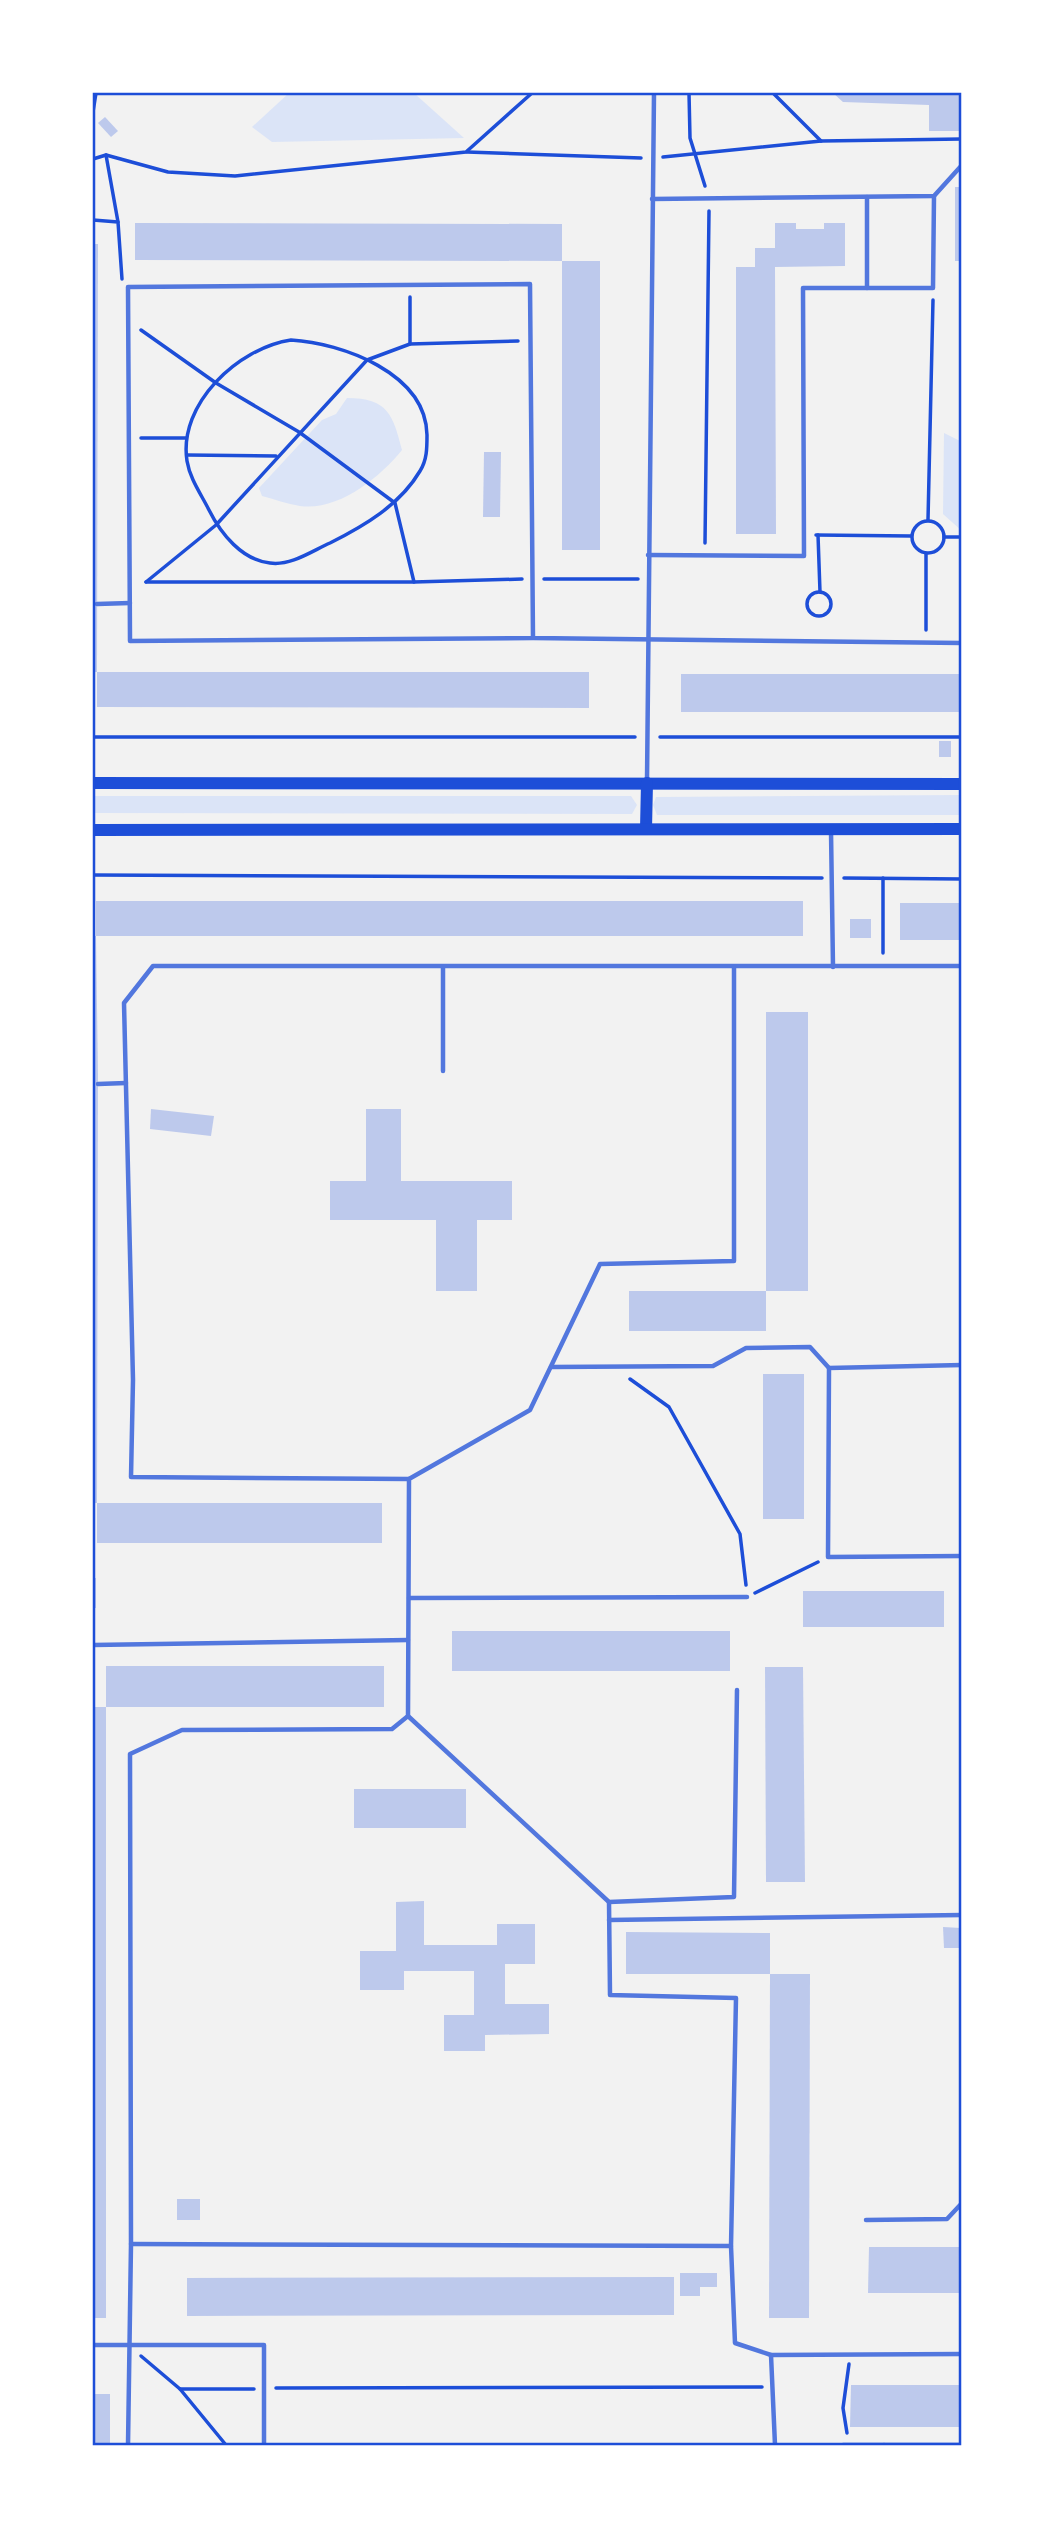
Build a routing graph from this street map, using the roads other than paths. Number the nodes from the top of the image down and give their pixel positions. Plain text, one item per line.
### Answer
1 (654, 93) edge
2 (962, 165) edge
3 (934, 195) junction
4 (867, 197) junction
5 (652, 199) junction
6 (867, 288) junction
7 (648, 555) junction
8 (130, 603) junction
9 (97, 604) dead end
10 (533, 638) junction
11 (647, 640) junction
12 (962, 643) edge
13 (93, 783) edge
14 (647, 783) junction
15 (962, 784) edge
16 (831, 828) junction
17 (646, 829) junction
18 (962, 829) edge
19 (93, 830) edge
20 (962, 966) edge
21 (443, 967) junction
22 (833, 967) junction
23 (734, 968) junction
24 (443, 1070) dead end
25 (126, 1083) junction
26 (98, 1084) dead end
27 (962, 1365) edge
28 (551, 1367) junction
29 (829, 1368) junction
30 (409, 1479) junction
31 (962, 1556) edge
32 (747, 1597) road end
33 (408, 1598) junction
34 (408, 1640) junction
35 (93, 1645) edge
36 (737, 1690) dead end
37 (408, 1716) junction
38 (609, 1902) junction
39 (962, 1914) edge
40 (609, 1920) junction
41 (962, 2203) edge
42 (866, 2220) dead end
43 (131, 2244) junction
44 (731, 2246) junction
45 (93, 2345) edge
46 (129, 2346) junction
47 (962, 2354) edge
48 (771, 2355) junction
49 (128, 2445) edge
50 (264, 2445) edge
51 (775, 2445) edge
52 (843, 2445) edge
53 (849, 2445) edge
54 (884, 2445) edge
55 (962, 2445) edge

1 - 5 lane
2 - 3 lane
3 - 4 lane
3 - 6 lane
4 - 5 lane
4 - 6 lane
5 - 7 lane
6 - 7 lane
7 - 11 lane
8 - 9 lane
8 - 10 lane
8 - 10 lane
10 - 11 lane
11 - 12 lane
11 - 14 lane
13 - 14 main road
14 - 15 main road
14 - 17 main road
16 - 17 main road
16 - 18 main road
16 - 22 lane
17 - 19 main road
20 - 22 lane
21 - 23 lane
21 - 24 lane
21 - 25 lane
22 - 23 lane
23 - 28 lane
25 - 26 lane
25 - 30 lane
27 - 29 lane
28 - 29 lane
28 - 30 lane
29 - 31 lane
30 - 33 lane
32 - 33 lane
33 - 34 lane
34 - 35 lane
34 - 37 lane
36 - 38 lane
37 - 38 lane
37 - 43 lane
38 - 40 lane
39 - 40 lane
40 - 44 lane
41 - 42 lane
43 - 44 lane
43 - 46 lane
44 - 48 lane
45 - 46 lane
46 - 49 lane
46 - 50 lane
47 - 48 lane
48 - 51 lane
52 - 53 lane
53 - 54 lane
54 - 55 lane

